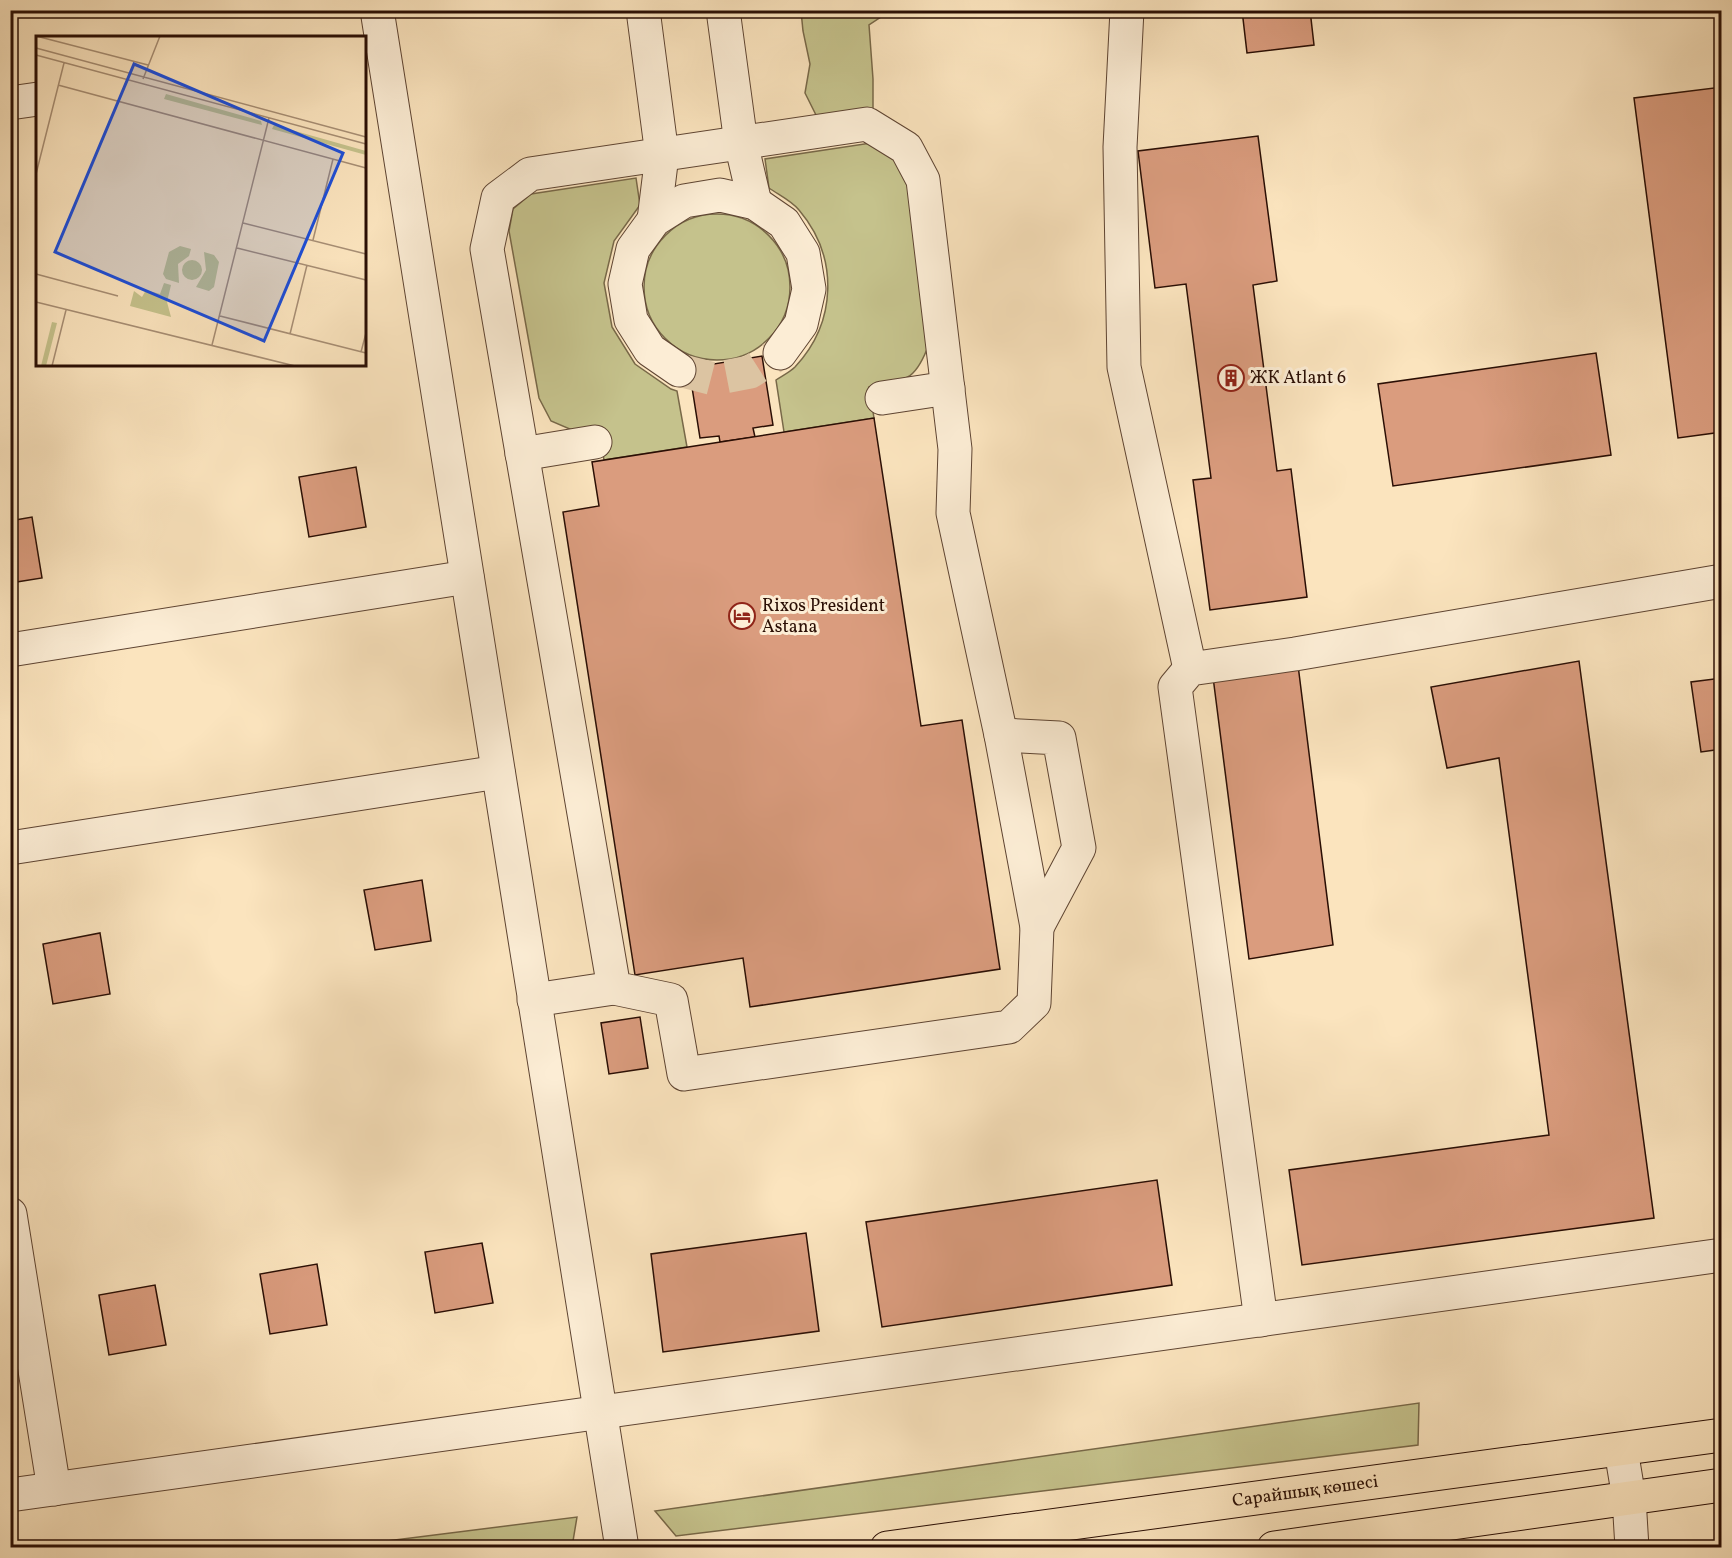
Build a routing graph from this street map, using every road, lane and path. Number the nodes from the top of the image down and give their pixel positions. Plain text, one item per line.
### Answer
1 (378, 10) edge
2 (643, 10) edge
3 (723, 10) edge
4 (1127, 10) edge
5 (374, 46) edge
6 (36, 99) edge
7 (10, 104) edge
8 (741, 143) junction
9 (662, 155) junction
10 (755, 203) junction
11 (654, 220) junction
12 (780, 353) tunnel mouth
13 (680, 370) tunnel mouth
14 (948, 388) junction
15 (882, 398) dead end
16 (595, 442) dead end
17 (522, 454) junction
18 (467, 577) junction
19 (1722, 581) edge
20 (10, 650) edge
21 (1190, 669) junction
22 (1001, 735) junction
23 (498, 772) junction
24 (10, 848) edge
25 (1037, 927) junction
26 (614, 988) junction
27 (534, 1000) junction
28 (10, 1214) edge
29 (1722, 1255) edge
30 (1261, 1320) junction
31 (600, 1412) junction
32 (1722, 1435) edge
33 (1621, 1450) junction
34 (1722, 1485) edge
35 (54, 1489) junction
36 (10, 1495) edge
37 (1629, 1498) junction
38 (622, 1548) edge
39 (887, 1548) edge
40 (1274, 1548) edge
41 (1632, 1548) edge

1 - 5 street
2 - 9 street
3 - 8 street
4 - 21 street
5 - 18 street
6 - 7 street
8 - 9 street
8 - 10 street
8 - 14 street
9 - 11 street
9 - 17 street
10 - 11 street
10 - 12 street
11 - 13 street
14 - 15 street
14 - 22 street
16 - 17 street
17 - 26 street
18 - 20 street
18 - 23 street
19 - 21 street
21 - 30 street
22 - 25 street
22 - 25 street
23 - 24 street
23 - 27 street
25 - 26 street
26 - 27 street
27 - 31 street
28 - 35 street
29 - 30 street
30 - 31 street
31 - 35 street
31 - 38 street
32 - 33 main road, Сарайшық көшесі
33 - 37 street
33 - 39 main road, Сарайшық көшесі
34 - 37 main road
35 - 36 street
37 - 40 main road
37 - 41 street

